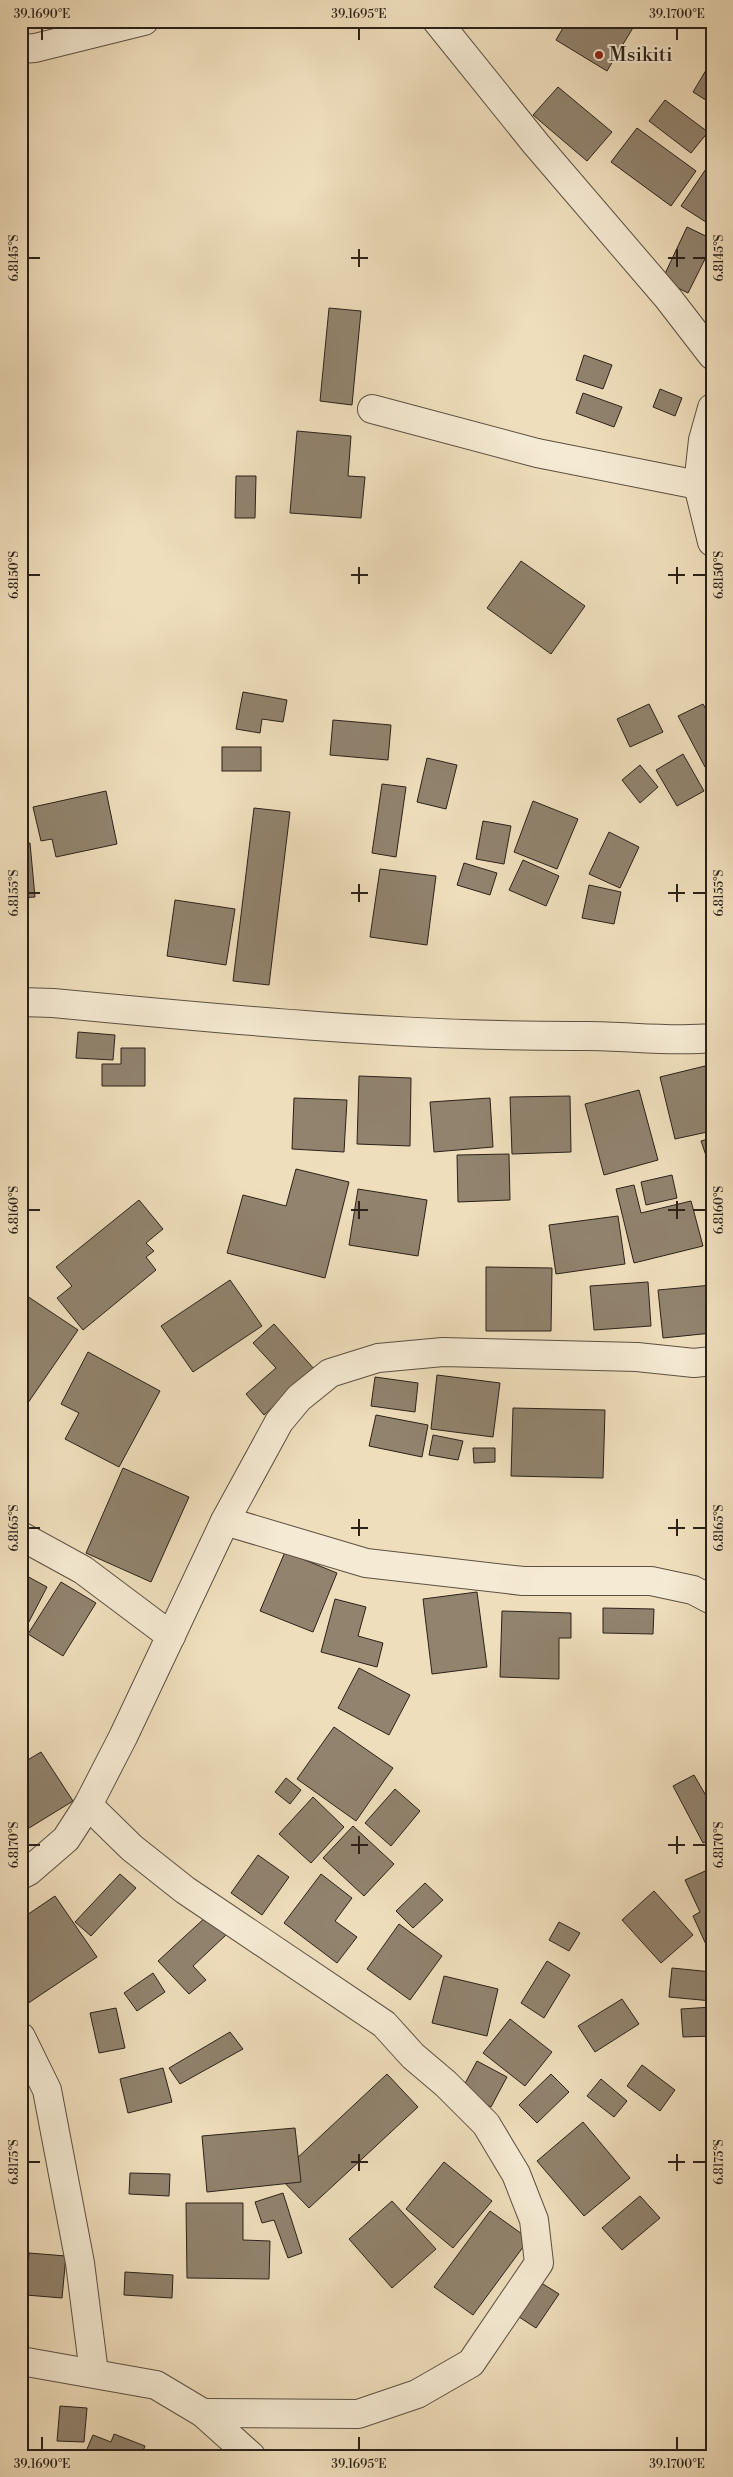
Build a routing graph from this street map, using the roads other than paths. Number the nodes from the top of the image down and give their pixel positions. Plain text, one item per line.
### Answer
1 (144, 21) edge
2 (434, 22) edge
3 (21, 49) edge
4 (712, 355) edge
5 (712, 408) edge
6 (372, 409) dead end
7 (698, 485) junction
8 (712, 542) edge
9 (21, 1002) edge
10 (712, 1038) edge
11 (712, 1361) edge
12 (225, 1521) junction
13 (21, 1536) edge
14 (712, 1600) edge
15 (171, 1636) junction
16 (88, 1805) junction
17 (21, 1875) edge
18 (21, 2037) edge
19 (21, 2360) edge
20 (94, 2373) junction
21 (203, 2413) junction
22 (251, 2456) edge

1 - 3 street
2 - 4 street
5 - 7 street
6 - 7 street
7 - 8 street
9 - 10 street
11 - 12 street
12 - 14 street
12 - 15 street
13 - 15 street
15 - 16 street
16 - 17 street
16 - 21 street
18 - 20 street
19 - 20 street
20 - 21 street
21 - 22 street

